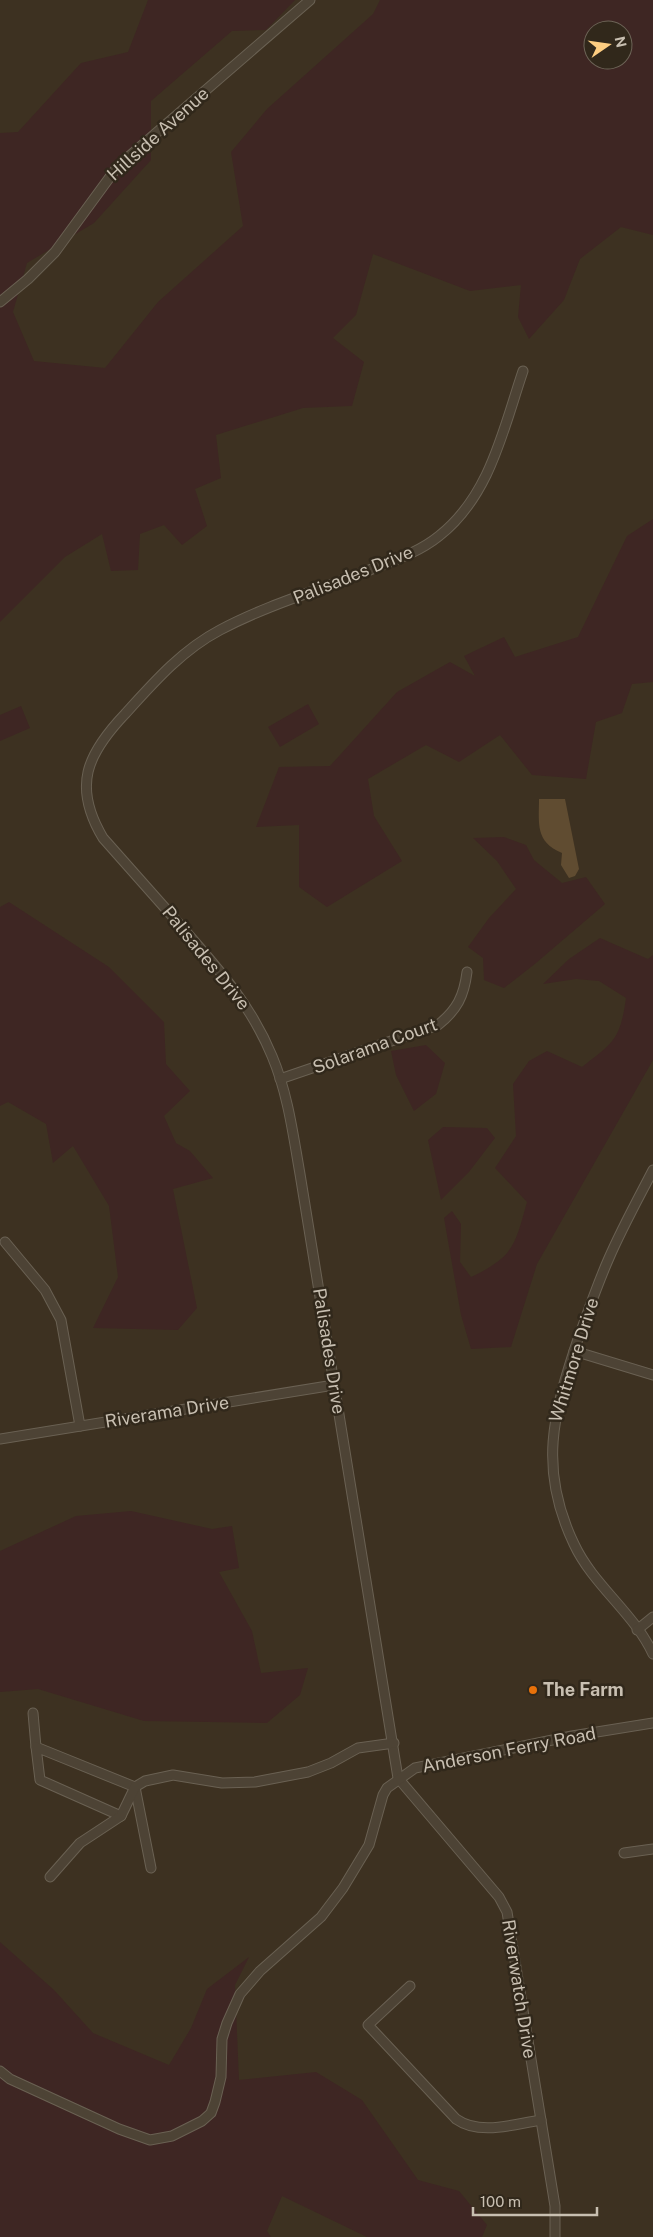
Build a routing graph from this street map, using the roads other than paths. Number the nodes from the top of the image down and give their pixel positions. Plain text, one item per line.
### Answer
1 (310, 0) edge
2 (0, 302) edge
3 (523, 371) dead end
4 (467, 972) dead end
5 (280, 1079) junction
6 (653, 1170) edge
7 (5, 1242) dead end
8 (574, 1351) junction
9 (653, 1375) edge
10 (334, 1385) junction
11 (80, 1426) junction
12 (0, 1439) edge
13 (653, 1617) edge
14 (637, 1630) junction
15 (653, 1654) edge
16 (33, 1713) dead end
17 (653, 1723) edge
18 (394, 1743) junction
19 (36, 1747) junction
20 (398, 1778) junction
21 (135, 1787) junction
22 (121, 1816) junction
23 (653, 1849) edge
24 (624, 1853) dead end
25 (150, 1868) dead end
26 (50, 1877) dead end
27 (410, 1986) dead end
28 (0, 2071) edge
29 (540, 2120) junction
30 (555, 2237) edge

1 - 2 street, Hillside Avenue
3 - 5 street, Palisades Drive
4 - 5 street, Solarama Court
5 - 10 street, Palisades Drive
6 - 8 street, Whitmore Drive
7 - 11 street
8 - 9 street
8 - 14 street, Whitmore Drive
10 - 11 street, Riverama Drive
10 - 18 street, Palisades Drive
11 - 12 street, Riverama Drive
13 - 14 street
14 - 15 street, Whitmore Drive
16 - 19 street
17 - 20 street, Anderson Ferry Road
18 - 20 street, Palisades Drive
18 - 21 street
19 - 21 street
19 - 22 street
20 - 28 street, Anderson Ferry Road
20 - 29 street, Riverwatch Drive
21 - 22 street
21 - 25 street
22 - 26 street
23 - 24 street
27 - 29 street
29 - 30 street, Riverwatch Drive

